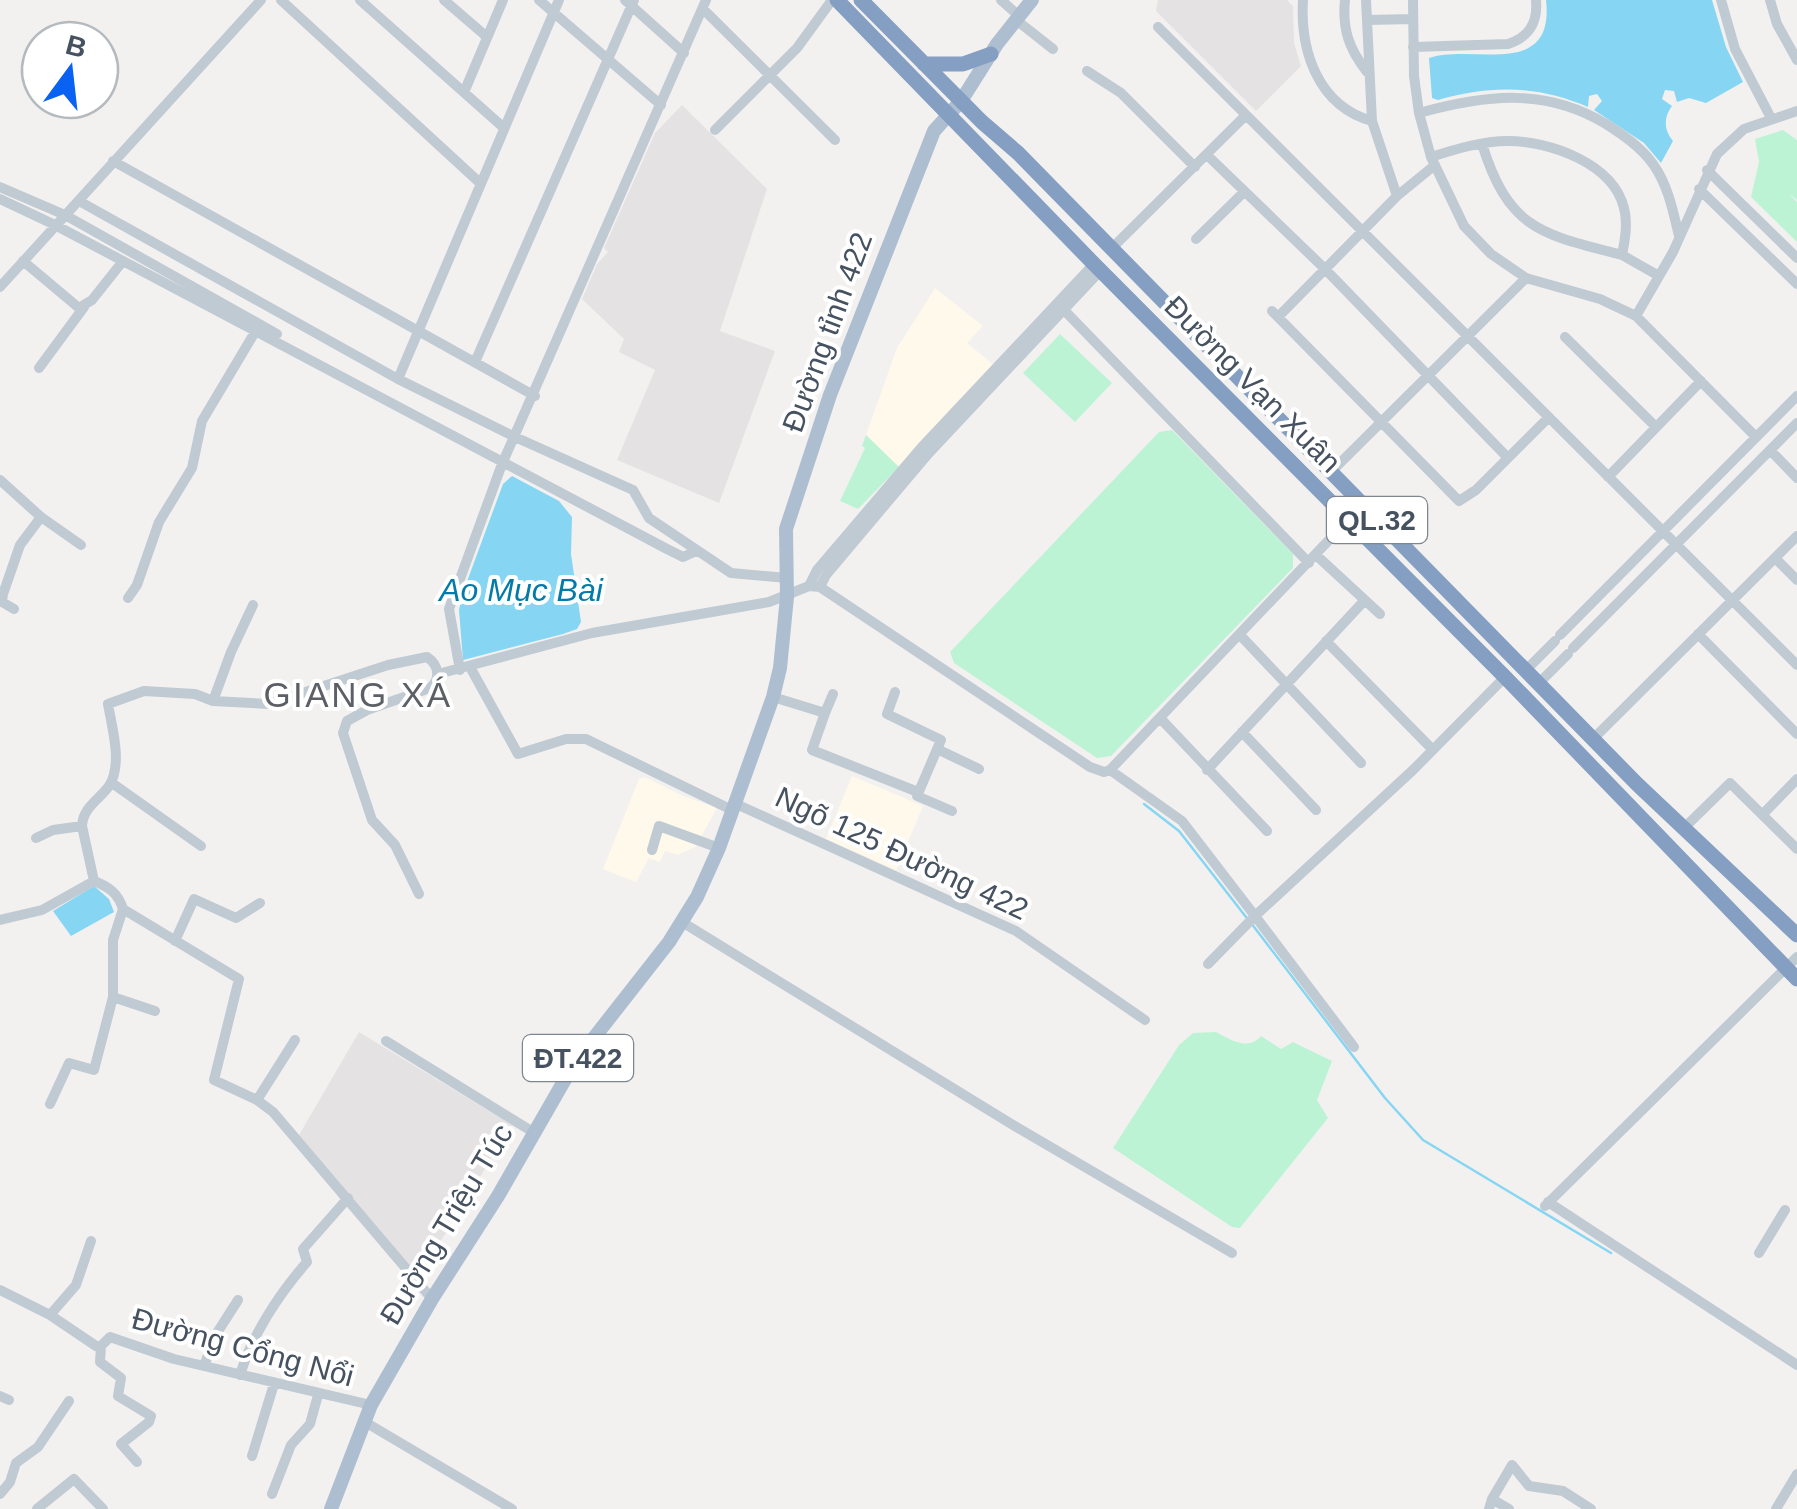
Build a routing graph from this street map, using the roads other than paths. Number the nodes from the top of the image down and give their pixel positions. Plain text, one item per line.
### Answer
1 (261, 0) edge
2 (280, 0) edge
3 (360, 0) edge
4 (444, 0) edge
5 (503, 0) edge
6 (539, 0) edge
7 (559, 0) edge
8 (834, 0) edge
9 (861, 0) edge
10 (1001, 0) edge
11 (1032, 0) edge
12 (1304, 0) edge
13 (1346, 0) edge
14 (1366, 0) edge
15 (1413, 0) edge
16 (1536, 0) edge
17 (1721, 0) edge
18 (1770, 0) edge
19 (630, 2) edge
20 (704, 4) edge
21 (553, 14) junction
22 (1017, 18) junction
23 (1413, 18) junction
24 (1367, 20) junction
25 (1158, 26) dead end
26 (487, 37) junction
27 (1414, 47) junction
28 (1053, 49) dead end
29 (684, 54) junction
30 (991, 54) junction
31 (608, 59) junction
32 (1797, 60) edge
33 (924, 64) junction
34 (1087, 72) dead end
35 (1368, 73) junction
36 (771, 74) junction
37 (465, 90) junction
38 (961, 101) junction
39 (662, 104) junction
40 (1797, 111) edge
41 (948, 114) junction
42 (1419, 114) junction
43 (1246, 115) junction
44 (1771, 118) junction
45 (1372, 121) junction
46 (504, 128) junction
47 (715, 130) dead end
48 (835, 140) dead end
49 (1482, 144) junction
50 (1207, 155) junction
51 (113, 160) junction
52 (1433, 161) junction
53 (1195, 167) junction
54 (1707, 170) junction
55 (480, 184) junction
56 (0, 187) edge
57 (1699, 188) junction
58 (1244, 192) junction
59 (1397, 196) junction
60 (0, 199) edge
61 (79, 201) junction
62 (65, 215) junction
63 (55, 225) junction
64 (1363, 231) junction
65 (1679, 236) junction
66 (1196, 239) dead end
67 (1110, 250) junction
68 (1622, 255) junction
69 (1797, 258) edge
70 (23, 261) junction
71 (123, 261) junction
72 (1097, 267) junction
73 (1325, 269) junction
74 (1659, 276) junction
75 (1526, 278) junction
76 (1797, 284) edge
77 (0, 287) edge
78 (85, 306) junction
79 (1064, 310) junction
80 (1636, 316) junction
81 (420, 330) junction
82 (255, 332) junction
83 (277, 334) dead end
84 (1468, 337) junction
85 (1565, 337) dead end
86 (476, 362) junction
87 (39, 368) dead end
88 (1236, 376) junction
89 (1429, 376) junction
90 (398, 379) junction
91 (1701, 382) junction
92 (1222, 392) junction
93 (535, 396) junction
94 (1797, 396) edge
95 (1548, 417) junction
96 (1381, 423) junction
97 (1797, 424) edge
98 (1656, 426) junction
99 (1756, 437) junction
100 (515, 438) junction
101 (1770, 450) junction
102 (1508, 458) junction
103 (502, 464) junction
104 (1330, 472) junction
105 (1608, 477) junction
106 (1797, 478) edge
107 (0, 480) edge
108 (41, 517) junction
109 (649, 518) junction
110 (1349, 520) junction
111 (1664, 532) junction
112 (642, 536) junction
113 (1797, 536) edge
114 (81, 544) dead end
115 (1676, 544) junction
116 (696, 551) junction
117 (1775, 558) junction
118 (1313, 559) junction
119 (786, 578) junction
120 (1797, 580) edge
121 (815, 586) junction
122 (128, 598) dead end
123 (787, 598) junction
124 (1364, 600) junction
125 (1732, 600) junction
126 (253, 605) dead end
127 (14, 609) dead end
128 (1380, 614) dead end
129 (1698, 634) junction
130 (1240, 635) junction
131 (1326, 642) junction
132 (1797, 664) edge
133 (465, 668) junction
134 (1526, 670) junction
135 (438, 674) junction
136 (1505, 678) junction
137 (1540, 682) junction
138 (1288, 683) junction
139 (895, 692) dead end
140 (833, 694) dead end
141 (773, 697) junction
142 (213, 700) junction
143 (825, 714) junction
144 (1160, 718) junction
145 (1242, 732) junction
146 (1797, 734) edge
147 (1592, 739) junction
148 (936, 749) junction
149 (1432, 750) junction
150 (1361, 763) dead end
151 (979, 769) dead end
152 (1110, 770) junction
153 (1207, 770) junction
154 (1797, 779) edge
155 (112, 782) junction
156 (918, 792) junction
157 (733, 807) junction
158 (1316, 810) dead end
159 (952, 811) dead end
160 (1762, 814) junction
161 (82, 826) junction
162 (1684, 828) junction
163 (1267, 831) dead end
164 (36, 838) dead end
165 (200, 846) dead end
166 (719, 848) junction
167 (1797, 848) edge
168 (652, 850) dead end
169 (94, 881) junction
170 (419, 894) dead end
171 (260, 903) dead end
172 (123, 908) junction
173 (1255, 916) junction
174 (0, 920) edge
175 (682, 922) junction
176 (1797, 935) edge
177 (176, 941) junction
178 (1208, 964) dead end
179 (1794, 969) edge
180 (113, 997) junction
181 (155, 1011) dead end
182 (1145, 1020) dead end
183 (295, 1040) dead end
184 (386, 1041) dead end
185 (1354, 1047) dead end
186 (257, 1100) junction
187 (50, 1104) dead end
188 (533, 1132) junction
189 (348, 1198) junction
190 (1785, 1210) dead end
191 (90, 1241) dead end
192 (1232, 1253) dead end
193 (1758, 1253) dead end
194 (0, 1290) edge
195 (432, 1299) junction
196 (238, 1300) dead end
197 (50, 1315) junction
198 (101, 1346) junction
199 (1797, 1365) edge
200 (204, 1366) junction
201 (240, 1375) junction
202 (274, 1384) junction
203 (318, 1395) junction
204 (69, 1401) dead end
205 (371, 1406) junction
206 (365, 1422) junction
207 (252, 1456) dead end
208 (137, 1462) dead end
209 (1797, 1474) edge
210 (0, 1494) edge
211 (272, 1494) dead end
212 (1490, 1504) edge
213 (37, 1509) edge
214 (103, 1509) edge
215 (331, 1509) edge
216 (512, 1509) edge
217 (1509, 1509) edge
218 (1591, 1509) edge
219 (1776, 1509) edge

1 - 51 street
2 - 55 street
3 - 37 street
4 - 26 street
5 - 26 street
6 - 21 street
7 - 21 street
8 - 36 street
8 - 41 highway, Đường Vạn Xuân / QL.32
9 - 33 highway, Đường Vạn Xuân / QL.32
10 - 22 street
11 - 22 main road, ĐT.422
12 - 45 street
13 - 35 street
14 - 24 street
15 - 23 street
16 - 27 street
17 - 44 street
18 - 32 street
19 - 29 street
19 - 31 street
20 - 29 street
20 - 36 street
21 - 31 street
21 - 46 street
22 - 28 street
22 - 30 main road, ĐT.422
23 - 24 street
23 - 27 street
24 - 35 street
25 - 43 street
26 - 37 street
27 - 42 street
29 - 39 street
30 - 33 highway
30 - 38 main road, ĐT.422
31 - 39 street
31 - 86 street
33 - 38 highway, Đường Vạn Xuân / QL.32
34 - 53 street
35 - 45 street
36 - 47 street
36 - 48 street
37 - 46 street
38 - 41 main road, Đường tỉnh 422 / ĐT.422
38 - 67 highway, Đường Vạn Xuân / QL.32
39 - 93 street
40 - 44 street
41 - 72 highway, Đường Vạn Xuân / QL.32
41 - 119 main road, Đường tỉnh 422 / ĐT.422
42 - 52 street
42 - 65 street
43 - 50 street
43 - 64 street
44 - 54 street
45 - 59 street
46 - 55 street
49 - 52 street
49 - 68 street
49 - 68 street
50 - 53 street
50 - 58 street
51 - 61 street
51 - 81 street
52 - 59 street
52 - 75 street
53 - 67 street
54 - 57 street
54 - 69 street
55 - 81 street
56 - 62 street
57 - 65 street
57 - 76 street
58 - 66 street
58 - 73 street
59 - 64 street
60 - 63 street
61 - 62 street
61 - 90 street
62 - 63 street
62 - 83 street
63 - 70 street
63 - 71 street
64 - 73 street
64 - 84 street
65 - 74 street
67 - 88 highway, Đường Vạn Xuân / QL.32
68 - 74 street
70 - 77 street
70 - 78 street
71 - 78 street
71 - 82 street
72 - 79 street
72 - 92 highway, Đường Vạn Xuân / QL.32
72 - 121 street
73 - 89 street
73 - 96 street
74 - 80 street
75 - 80 street
75 - 84 street
78 - 87 street
79 - 118 street
79 - 121 street
80 - 91 street
81 - 86 street
81 - 90 street
82 - 103 street
82 - 122 street
84 - 89 street
84 - 95 street
85 - 98 street
86 - 93 street
88 - 92 highway
88 - 104 highway, Đường Vạn Xuân / QL.32
89 - 96 street
89 - 102 street
90 - 100 street
91 - 98 street
91 - 99 street
92 - 110 highway, Đường Vạn Xuân / QL.32
93 - 100 street
94 - 99 street
95 - 102 street
95 - 105 street
96 - 102 street
96 - 104 street
97 - 101 street
98 - 105 street
99 - 111 street
100 - 103 street
100 - 109 street
101 - 106 street
101 - 115 street
103 - 112 street
103 - 133 street
104 - 134 highway, Đường Vạn Xuân / QL.32
105 - 111 street
107 - 108 street
108 - 114 street
108 - 127 street
109 - 112 street
109 - 116 street
110 - 118 street
110 - 136 highway, Đường Vạn Xuân / QL.32
111 - 115 street
111 - 134 street
112 - 116 street
113 - 117 street
115 - 125 street
115 - 137 street
116 - 119 street
117 - 120 street
117 - 125 street
118 - 124 street
118 - 130 street
119 - 123 main road, Đường tỉnh 422 / ĐT.422
121 - 123 street
121 - 152 street
123 - 133 street
123 - 141 main road, Đường Triệu Túc / ĐT.422
124 - 128 street
124 - 131 street
125 - 129 street
125 - 132 street
126 - 142 street
129 - 146 street
129 - 147 street
130 - 138 street
130 - 144 street
131 - 138 street
131 - 149 street
133 - 135 street
133 - 157 street, Ngõ 125 Đường 422
134 - 137 highway, Đường Vạn Xuân / QL.32
135 - 142 street
135 - 170 street
136 - 149 street
136 - 179 highway, Đường Vạn Xuân / QL.32
137 - 147 highway, Đường Vạn Xuân / QL.32
138 - 145 street
138 - 150 street
139 - 148 street
140 - 143 street
141 - 143 street
141 - 157 main road, Đường Triệu Túc / ĐT.422
142 - 155 street
143 - 156 street
144 - 152 street
144 - 153 street
145 - 153 street
145 - 158 street
147 - 162 highway, Đường Vạn Xuân / QL.32
148 - 151 street
148 - 156 street
149 - 173 street
152 - 173 street
153 - 163 street
154 - 160 street
155 - 161 street
155 - 165 street
156 - 159 street
157 - 166 main road, Đường Triệu Túc / ĐT.422
157 - 182 street, Ngõ 125 Đường 422
160 - 162 street
160 - 167 street
161 - 164 street
161 - 169 street
162 - 176 highway, Đường Vạn Xuân / QL.32
166 - 168 street
166 - 175 main road, Đường Triệu Túc / ĐT.422
169 - 172 street
169 - 174 street
171 - 177 street
172 - 177 street
172 - 180 street
173 - 178 street
173 - 185 street
175 - 188 main road, Đường Triệu Túc / ĐT.422
175 - 192 street
177 - 186 street
179 - 199 street
180 - 181 street
180 - 187 street
183 - 186 street
184 - 188 street
186 - 189 street
188 - 195 main road, Đường Triệu Túc / ĐT.422
189 - 195 street
189 - 201 street
190 - 193 street
191 - 197 street
194 - 197 street, Đường Cổng Nổi
195 - 205 main road, Đường Triệu Túc / ĐT.422
196 - 200 street
197 - 198 street, Đường Cổng Nổi
198 - 200 street, Đường Cổng Nổi
198 - 208 street
200 - 201 street, Đường Cổng Nổi
201 - 202 street, Đường Cổng Nổi
202 - 203 street, Đường Cổng Nổi
202 - 207 street
203 - 205 street, Đường Cổng Nổi
203 - 211 street
204 - 210 street
205 - 206 main road, Đường Triệu Túc / ĐT.422
206 - 215 main road, Đường Triệu Túc / ĐT.422
206 - 216 street
209 - 219 street
212 - 217 street
212 - 218 street
213 - 214 street

